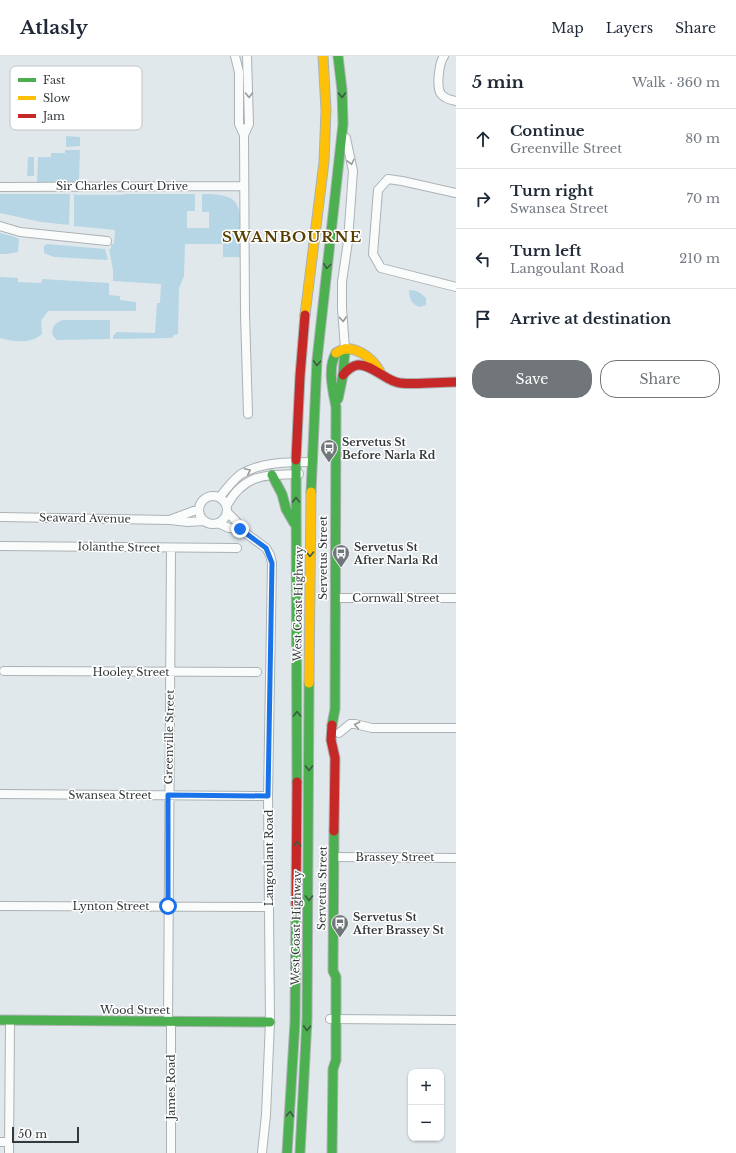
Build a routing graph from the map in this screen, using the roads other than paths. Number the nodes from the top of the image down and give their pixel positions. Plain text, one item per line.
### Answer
1 (235, 56) edge
2 (247, 56) edge
3 (323, 56) edge
4 (338, 56) edge
5 (444, 56) edge
6 (456, 101) edge
7 (343, 124) junction
8 (244, 135) junction
9 (244, 186) junction
10 (0, 187) edge
11 (456, 193) edge
12 (0, 226) edge
13 (107, 241) dead end
14 (456, 287) edge
15 (345, 349) junction
16 (380, 372) junction
17 (343, 375) junction
18 (456, 382) edge
19 (336, 407) junction
20 (248, 414) dead end
21 (296, 462) junction
22 (312, 462) junction
23 (311, 473) junction
24 (296, 474) junction
25 (272, 475) junction
26 (220, 497) junction
27 (227, 508) junction
28 (198, 509) junction
29 (0, 517) edge
30 (170, 520) junction
31 (204, 521) junction
32 (218, 523) junction
33 (296, 526) junction
34 (240, 529) junction
35 (0, 546) edge
36 (171, 548) junction
37 (237, 548) dead end
38 (335, 598) junction
39 (456, 598) edge
40 (4, 671) dead end
41 (170, 672) junction
42 (258, 672) dead end
43 (335, 709) junction
44 (456, 728) edge
45 (339, 733) junction
46 (335, 758) junction
47 (0, 794) edge
48 (168, 795) junction
49 (268, 796) junction
50 (334, 857) junction
51 (456, 858) edge
52 (0, 906) edge
53 (168, 906) junction
54 (269, 907) junction
55 (333, 1019) junction
56 (0, 1020) edge
57 (10, 1020) junction
58 (456, 1020) edge
59 (169, 1022) junction
60 (270, 1022) junction
61 (0, 1142) edge
62 (9, 1142) junction
63 (10, 1153) edge
64 (171, 1153) edge
65 (262, 1153) edge
66 (287, 1153) edge
67 (300, 1153) edge
68 (332, 1153) edge

1 - 8 street
2 -> 8 street
3 - 21 main road, West Coast Highway
4 -> 7 main road, West Coast Highway
5 - 6 street
7 -> 15 street, Servetus Street
7 -> 22 main road, West Coast Highway
8 - 9 street
9 - 10 street, Sir Charles Court Drive
9 - 20 street
11 - 14 street
12 - 13 street
15 - 16 main road
15 - 17 main road, Servetus Street
15 - 19 main road, Servetus Street
16 - 17 main road
16 - 18 main road
17 - 19 main road, Servetus Street
19 - 38 main road, Servetus Street
21 - 22 street
21 - 24 main road, West Coast Highway
26 -> 21 street
22 - 23 main road, West Coast Highway
23 - 24 street
23 -> 67 main road, West Coast Highway
24 - 25 street
33 -> 24 main road, West Coast Highway
25 - 27 street
25 - 33 main road
26 - 27 street
26 - 28 street
27 - 32 street
27 - 34 street, Langoulant Road
28 - 30 street, Seaward Avenue
28 - 31 street
29 - 30 street, Seaward Avenue
30 - 31 street, Seaward Avenue
31 - 32 street
32 - 34 street, Langoulant Road
66 -> 33 main road, West Coast Highway
34 - 49 street, Langoulant Road
35 - 36 street, Iolanthe Street
36 - 37 street, Iolanthe Street
36 - 41 street, Greenville Street
38 - 39 street, Cornwall Street
38 - 43 main road, Servetus Street
40 - 41 street, Hooley Street
41 - 42 street, Hooley Street
41 - 48 street, Greenville Street
43 - 45 main road, Servetus Street
43 - 46 main road, Servetus Street
44 -> 45 street
45 - 46 main road, Servetus Street
46 - 50 main road, Servetus Street
47 - 48 street, Swansea Street
48 - 49 street, Swansea Street
48 - 53 street, Greenville Street
49 - 54 street, Langoulant Road
50 - 51 street, Brassey Street
50 - 55 main road, Servetus Street
52 - 53 street, Lynton Street
53 - 54 street, Lynton Street
53 - 59 street, Greenville Street
54 - 60 street, Langoulant Road
55 - 58 street
55 - 68 main road, Servetus Street
56 - 57 main road, Wood Street
57 - 59 main road, Wood Street
57 - 62 street
59 - 60 main road, Wood Street
59 - 64 street, James Road
60 - 65 street, Langoulant Road
61 - 62 street
62 - 63 street

